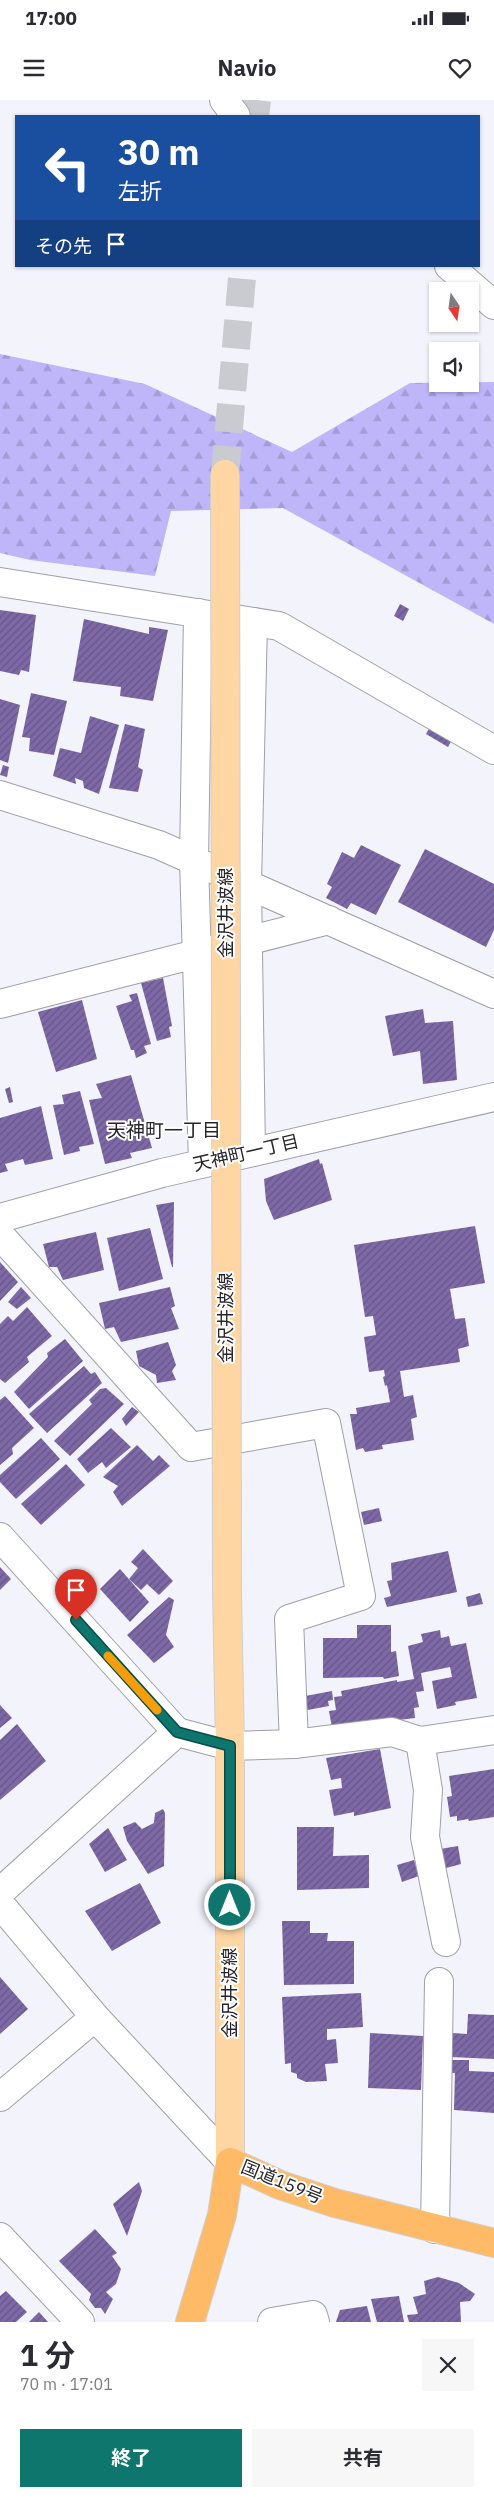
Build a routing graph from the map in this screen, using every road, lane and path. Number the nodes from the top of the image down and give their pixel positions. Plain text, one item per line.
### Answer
1 (224, 100) edge
2 (235, 115) edge
3 (450, 267) edge
4 (494, 305) edge
5 (225, 474) tunnel mouth
6 (0, 582) edge
7 (198, 613) junction
8 (253, 622) junction
9 (494, 750) edge
10 (0, 795) edge
11 (194, 860) junction
12 (247, 884) junction
13 (329, 920) junction
14 (248, 941) junction
15 (196, 954) junction
16 (494, 994) edge
17 (0, 1004) edge
18 (494, 1097) edge
19 (251, 1152) junction
20 (203, 1163) junction
21 (0, 1218) edge
22 (0, 1234) edge
23 (0, 1537) edge
24 (494, 1730) edge
25 (177, 1732) junction
26 (420, 1740) junction
27 (294, 1744) junction
28 (230, 1746) junction
29 (0, 1892) edge
30 (0, 1904) edge
31 (446, 1942) dead end
32 (439, 1982) dead end
33 (95, 2017) junction
34 (0, 2097) edge
35 (230, 2162) junction
36 (434, 2229) junction
37 (0, 2237) edge
38 (494, 2243) edge
39 (195, 2320) edge
40 (80, 2322) edge
41 (272, 2322) edge
42 (315, 2322) edge

1 - 2 street
3 - 4 street
5 - 28 main road, 金沢井波線, bridge
6 - 7 street
7 - 8 street
7 - 11 street
8 - 9 street
8 - 12 street
10 - 11 street
11 - 12 street
11 - 15 street
12 - 13 street
12 - 14 street
13 - 14 street
13 - 16 street
14 - 15 street
14 - 19 street
15 - 17 street
15 - 20 street
18 - 19 street, 天神町一丁目
19 - 20 street, 天神町一丁目
20 - 21 street, 天神町一丁目
22 - 27 street
23 - 25 street
24 - 26 street
25 - 28 street
25 - 29 street
26 - 27 street
26 - 31 street
27 - 28 street
28 - 35 main road, 金沢井波線
30 - 33 street
32 - 36 street
33 - 34 street
33 - 35 street
35 - 36 highway, 国道159号
35 - 39 highway, 国道159号
36 - 38 highway, 国道159号
37 - 40 street
41 - 42 street

